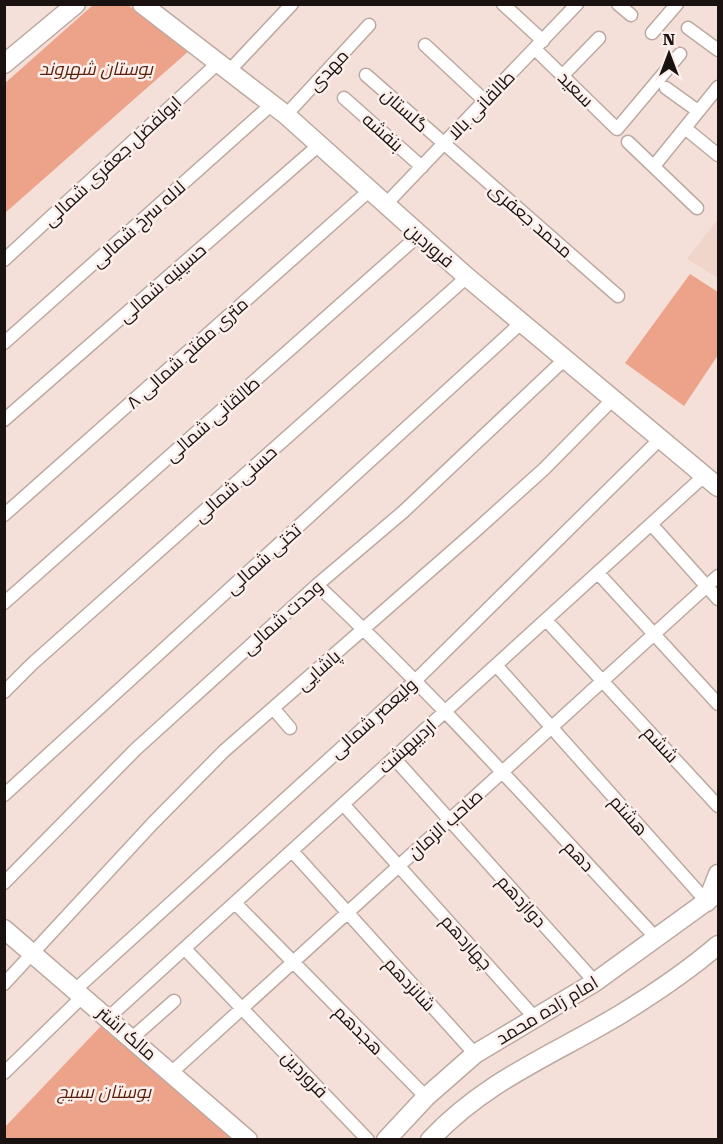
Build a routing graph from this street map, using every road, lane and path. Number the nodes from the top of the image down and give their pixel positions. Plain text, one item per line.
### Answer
1 (76, 4) edge
2 (142, 4) edge
3 (292, 4) edge
4 (503, 4) edge
5 (577, 4) edge
6 (618, 4) edge
7 (677, 4) edge
8 (631, 15) dead end
9 (369, 25) dead end
10 (688, 28) dead end
11 (652, 33) dead end
12 (599, 38) dead end
13 (425, 45) dead end
14 (539, 45) junction
15 (718, 50) edge
16 (680, 54) dead end
17 (4, 64) edge
18 (225, 66) junction
19 (366, 75) dead end
20 (563, 75) junction
21 (718, 87) edge
22 (666, 88) dead end
23 (344, 98) dead end
24 (485, 101) junction
25 (279, 110) junction
26 (698, 111) junction
27 (685, 129) junction
28 (628, 142) dead end
29 (444, 144) junction
30 (319, 145) junction
31 (718, 155) edge
32 (654, 166) junction
33 (422, 167) junction
34 (370, 190) junction
35 (386, 205) junction
36 (697, 208) dead end
37 (418, 235) junction
38 (4, 260) edge
39 (467, 277) junction
40 (618, 296) dead end
41 (520, 323) junction
42 (4, 344) edge
43 (566, 358) junction
44 (614, 398) junction
45 (4, 420) edge
46 (661, 438) junction
47 (712, 481) edge
48 (4, 515) edge
49 (651, 524) junction
50 (598, 573) junction
51 (718, 576) edge
52 (317, 585) junction
53 (707, 586) junction
54 (718, 599) edge
55 (4, 603) edge
56 (546, 620) junction
57 (364, 629) junction
58 (655, 633) junction
59 (496, 665) junction
60 (603, 681) junction
61 (414, 682) junction
62 (4, 692) edge
63 (718, 704) edge
64 (273, 708) junction
65 (445, 712) junction
66 (290, 728) dead end
67 (552, 728) junction
68 (394, 758) junction
69 (501, 773) junction
70 (4, 795) edge
71 (343, 804) junction
72 (718, 806) edge
73 (449, 821) junction
74 (292, 851) junction
75 (399, 867) junction
76 (718, 874) edge
77 (4, 883) edge
78 (712, 897) edge
79 (235, 903) junction
80 (346, 914) junction
81 (4, 929) edge
82 (656, 938) junction
83 (718, 945) edge
84 (185, 949) junction
85 (33, 954) junction
86 (292, 963) junction
87 (595, 982) junction
88 (4, 984) edge
89 (80, 993) junction
90 (174, 1001) dead end
91 (241, 1010) junction
92 (109, 1017) junction
93 (535, 1018) junction
94 (132, 1038) junction
95 (475, 1054) junction
96 (172, 1072) junction
97 (4, 1073) edge
98 (426, 1097) junction
99 (248, 1140) edge
100 (368, 1140) edge
101 (386, 1140) edge
102 (430, 1140) edge

1 - 17 street
2 - 18 street, فروردین
3 - 18 street, ابولفضل جعفری شمالی
4 - 14 street, سعید
5 - 14 street, طالقانی بالا
6 - 8 street
7 - 11 street
9 - 25 street, مهدی
10 - 15 street
12 - 20 street
13 - 24 street
14 - 20 street, سعید
14 - 24 street, طالقانی بالا
16 - 20 street, سعید
18 - 25 street, فروردین
18 - 38 street, ابولفضل جعفری شمالی
19 - 29 street, گلستان
21 - 26 street
22 - 26 street
23 - 33 street, بنفشه
24 - 29 street, طالقانی بالا
25 - 30 street, فروردین
25 - 42 street, لاله سرخ شمالی
26 - 27 street
27 - 31 street
27 - 32 street
28 - 32 street
29 - 33 street, طالقانی بالا
29 - 40 street, محمد جعفری
30 - 34 street, فروردین
30 - 45 street, حسینیه شمالی
32 - 36 street
33 - 35 street, طالقانی بالا
34 - 35 street, فروردین
34 - 48 street, ۸ متری مفتح شمالی
35 - 37 street, فروردین
37 - 39 street, فروردین
37 - 55 street, طالقانی شمالی
39 - 41 street, فروردین
39 - 62 street, حسنی شمالی
41 - 43 street, فروردین
41 - 70 street, تختی شمالی
43 - 44 street, فروردین
43 - 52 street, وحدت شمالی
44 - 46 street, فروردین
44 - 57 street, پاشایی
46 - 47 street, فروردین
46 - 61 street, ولیعصر شمالی
47 - 49 street, اردیبهشت
49 - 50 street, اردیبهشت
49 - 53 street
50 - 56 street, اردیبهشت
50 - 58 street
51 - 53 street, صاحب الزمان
52 - 57 street, دهم
52 - 77 street, وحدت شمالی
53 - 54 street
53 - 58 street, صاحب الزمان
56 - 59 street, اردیبهشت
56 - 60 street, ششم
57 - 61 street, دهم
57 - 64 street, پاشایی
58 - 60 street, صاحب الزمان
58 - 63 street
59 - 65 street, اردیبهشت
59 - 67 street, هشتم
60 - 67 street, صاحب الزمان
60 - 72 street, ششم
61 - 65 street, دهم
61 - 89 street, ولیعصر شمالی
64 - 66 street
64 - 85 street, پاشایی
65 - 68 street, اردیبهشت
65 - 69 street, دهم
67 - 69 street, صاحب الزمان
67 - 78 street, هشتم
68 - 71 street, اردیبهشت
68 - 73 street, دوازدهم
69 - 73 street, صاحب الزمان
69 - 82 street, دهم
71 - 74 street, اردیبهشت
71 - 75 street, چهاردهم
73 - 75 street, صاحب الزمان
73 - 87 street, دوازدهم
74 - 79 street, اردیبهشت
74 - 80 street, شانزدهم
75 - 80 street, صاحب الزمان
75 - 93 street, چهاردهم
76 - 78 street
78 - 82 street, امام زاده محمد
79 - 84 street, اردیبهشت
79 - 86 street, هجدهم
80 - 86 street, صاحب الزمان
80 - 95 street, شانزدهم
81 - 85 street, مالک اشتر
82 - 87 street, امام زاده محمد
83 - 102 street, امام زاده محمد
84 - 91 street, فروردین
84 - 92 street, اردیبهشت
85 - 88 street, پاشایی
85 - 89 street, مالک اشتر
86 - 91 street, صاحب الزمان
86 - 98 street, هجدهم
87 - 93 street, امام زاده محمد
89 - 92 street, مالک اشتر
89 - 97 street, ولیعصر شمالی
90 - 94 street
91 - 96 street, صاحب الزمان
91 - 100 street, فروردین
92 - 94 street, مالک اشتر
93 - 95 street, امام زاده محمد
94 - 96 street, مالک اشتر
95 - 98 street, امام زاده محمد
96 - 99 street, مالک اشتر
98 - 101 street, امام زاده محمد

